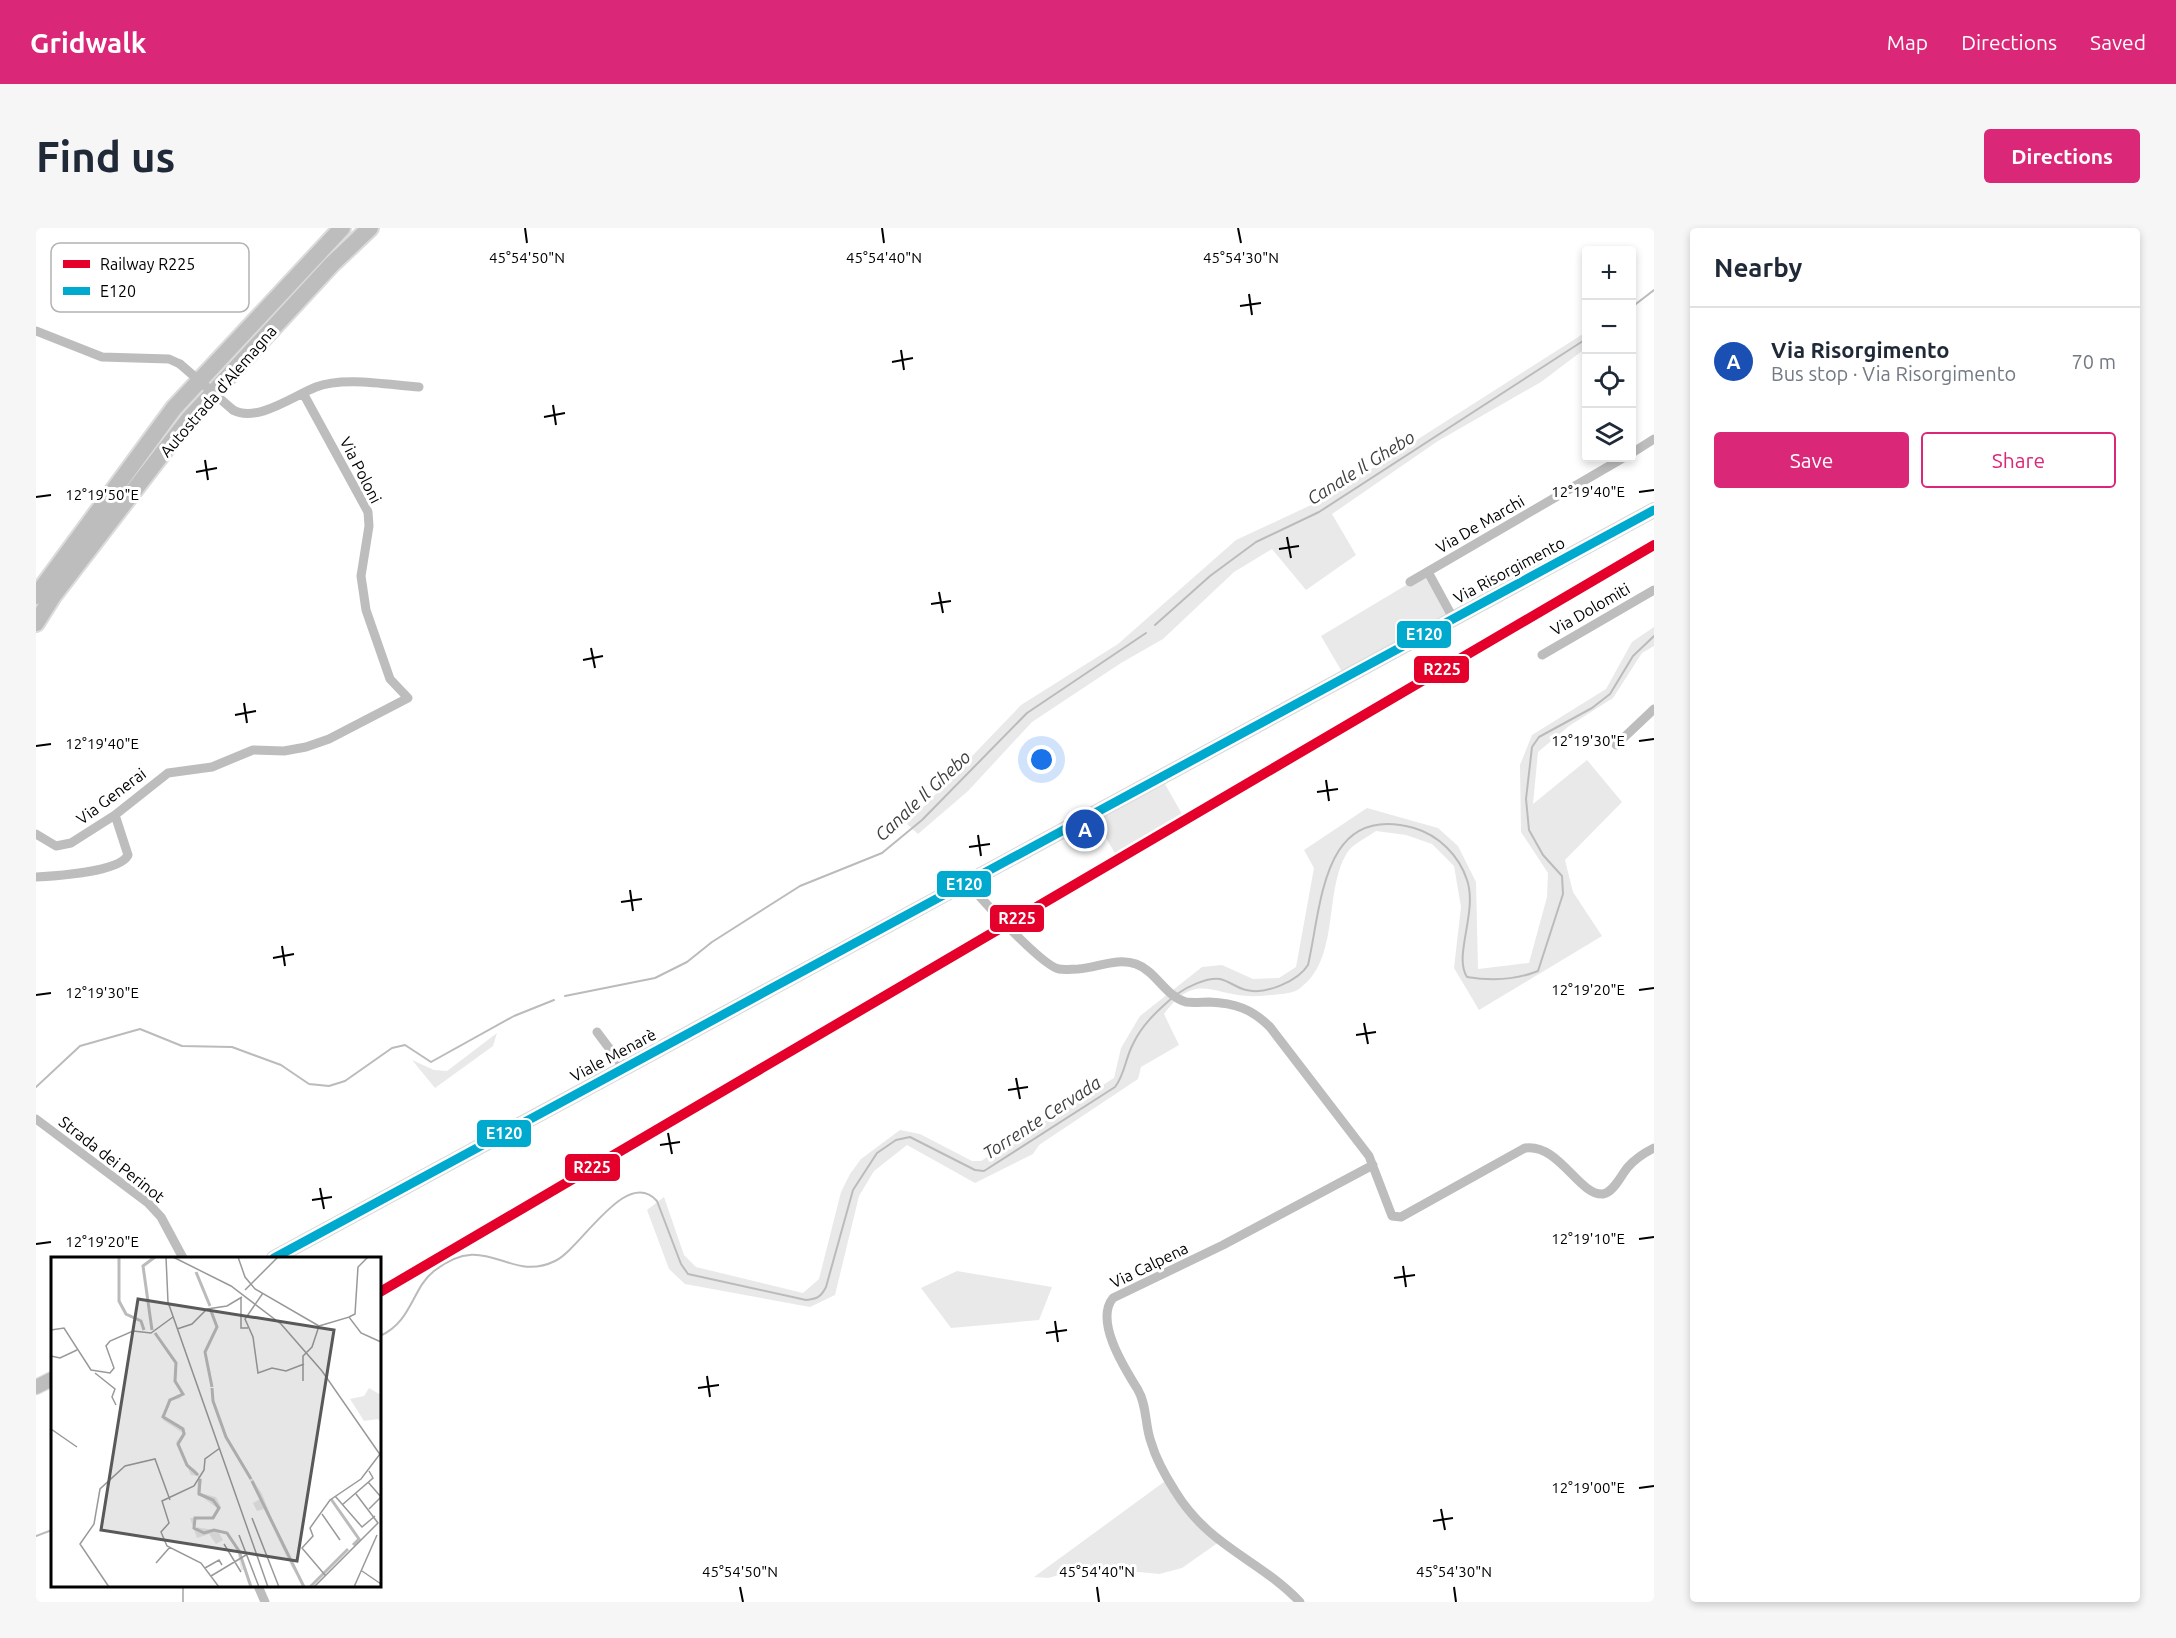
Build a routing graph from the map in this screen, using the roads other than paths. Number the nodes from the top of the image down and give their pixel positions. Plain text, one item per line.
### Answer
1 (342, 228) edge
2 (370, 228) edge
3 (36, 331) edge
4 (419, 387) dead end
5 (303, 393) junction
6 (1654, 439) edge
7 (1636, 450) edge
8 (1616, 462) edge
9 (1654, 510) edge
10 (1428, 572) junction
11 (1410, 582) dead end
12 (1654, 590) edge
13 (36, 596) edge
14 (1453, 618) junction
15 (36, 623) edge
16 (1542, 655) dead end
17 (408, 698) joint
18 (1654, 709) edge
19 (1616, 745) dead end
20 (115, 815) junction
21 (36, 834) edge
22 (36, 877) edge
23 (968, 882) junction
24 (597, 1032) dead end
25 (624, 1068) junction
26 (36, 1119) edge
27 (1654, 1148) edge
28 (1373, 1165) junction
29 (182, 1257) edge
30 (276, 1257) edge
31 (51, 1380) edge
32 (36, 1387) edge
33 (258, 1587) edge
34 (265, 1602) edge
35 (1300, 1602) edge

1 - 13 highway, Autostrada d'Alemagna
2 - 15 highway, Autostrada d'Alemagna
3 - 5 street, bridge
4 - 5 street
5 - 17 street, Via Poloni
6 - 7 street
8 - 10 street, Via De Marchi
9 - 14 main road, Via Risorgimento
10 - 11 street
10 - 14 street, Via De Marchi
12 - 16 street, Via Dolomiti
14 - 23 main road, Via Risorgimento
17 - 20 street, Via Generai
18 - 19 street
20 - 21 street, Via Generai
20 - 22 street
23 - 25 main road, Viale Menarè
23 - 28 street
24 - 25 street
25 - 30 main road, Viale Menarè
26 - 29 street, Strada dei Perinot
27 - 28 street
28 - 35 street, Via Calpena
31 - 32 main road
33 - 34 street

